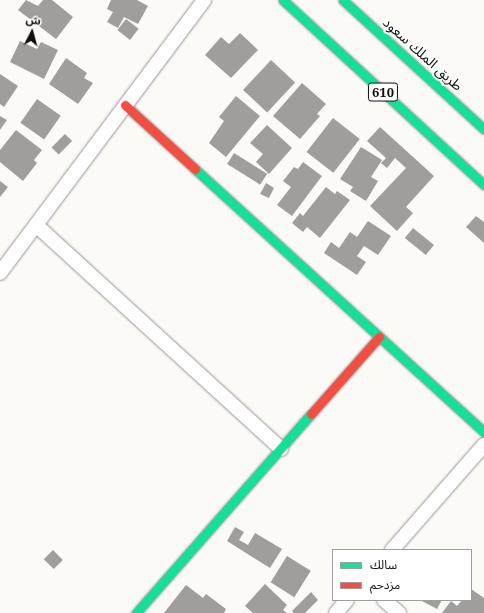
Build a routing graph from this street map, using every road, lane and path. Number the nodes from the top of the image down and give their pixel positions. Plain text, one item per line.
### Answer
1 (204, 0) edge
2 (282, 0) edge
3 (343, 0) edge
4 (125, 105) junction
5 (484, 129) edge
6 (484, 185) edge
7 (36, 226) junction
8 (0, 273) edge
9 (379, 337) junction
10 (484, 432) edge
11 (484, 445) edge
12 (281, 449) junction
13 (393, 549) edge
14 (346, 601) edge
15 (385, 601) edge
16 (136, 613) edge
17 (336, 613) edge
18 (399, 613) edge

1 - 4 street
2 - 6 street, 610
3 - 5 street, طريق الملك سعود
4 - 7 street
4 - 9 street
7 - 8 street
7 - 12 street
9 - 10 street
9 - 12 street
11 - 13 street
12 - 16 street
14 - 17 street
15 - 18 street

